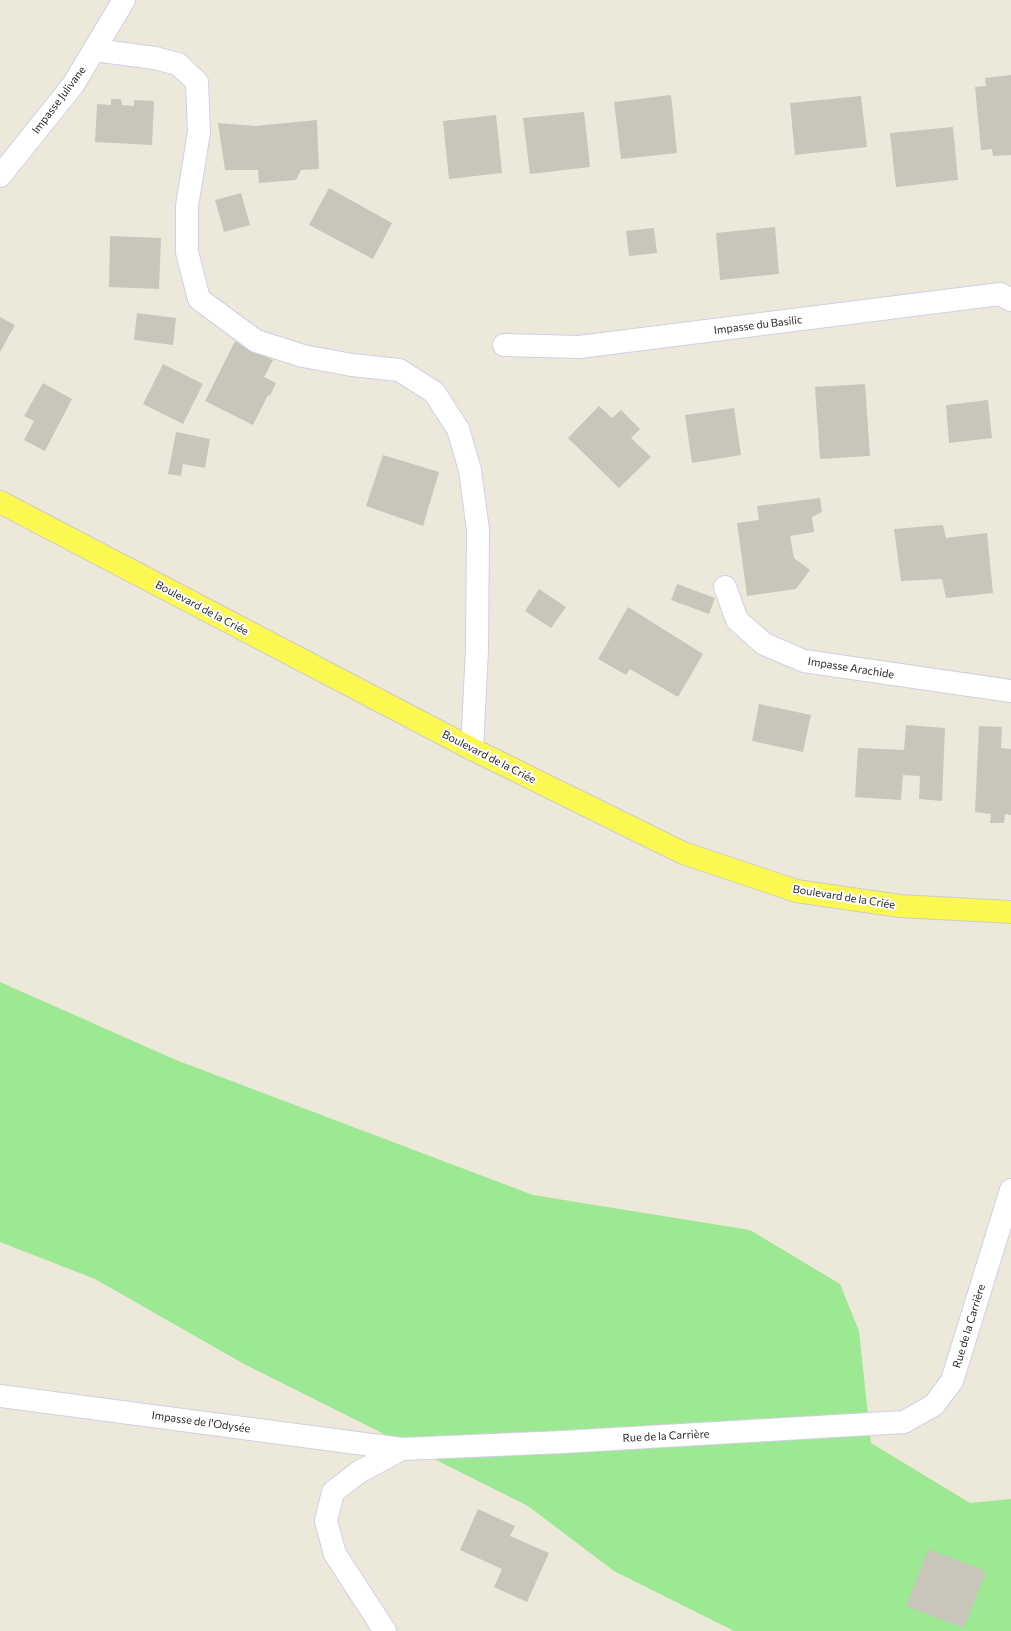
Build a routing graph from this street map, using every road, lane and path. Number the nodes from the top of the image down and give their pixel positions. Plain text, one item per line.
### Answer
1 (124, 0) edge
2 (94, 50) junction
3 (0, 176) edge
4 (1011, 300) edge
5 (504, 345) dead end
6 (0, 502) edge
7 (725, 587) dead end
8 (1011, 691) edge
9 (472, 749) junction
10 (1011, 912) edge
11 (1011, 1190) edge
12 (0, 1396) edge
13 (402, 1449) junction
14 (385, 1631) edge

1 - 2 street, Impasse Julivane
2 - 3 street, Impasse Julivane
2 - 9 street
4 - 5 street, Impasse du Basilic
6 - 9 main road, Boulevard de la Criée
7 - 8 street, Impasse Arachide
9 - 10 main road, Boulevard de la Criée
11 - 13 street, Rue de la Carrière
12 - 13 street, Impasse de l'Odysée
13 - 14 street, Rue de la Carrière

